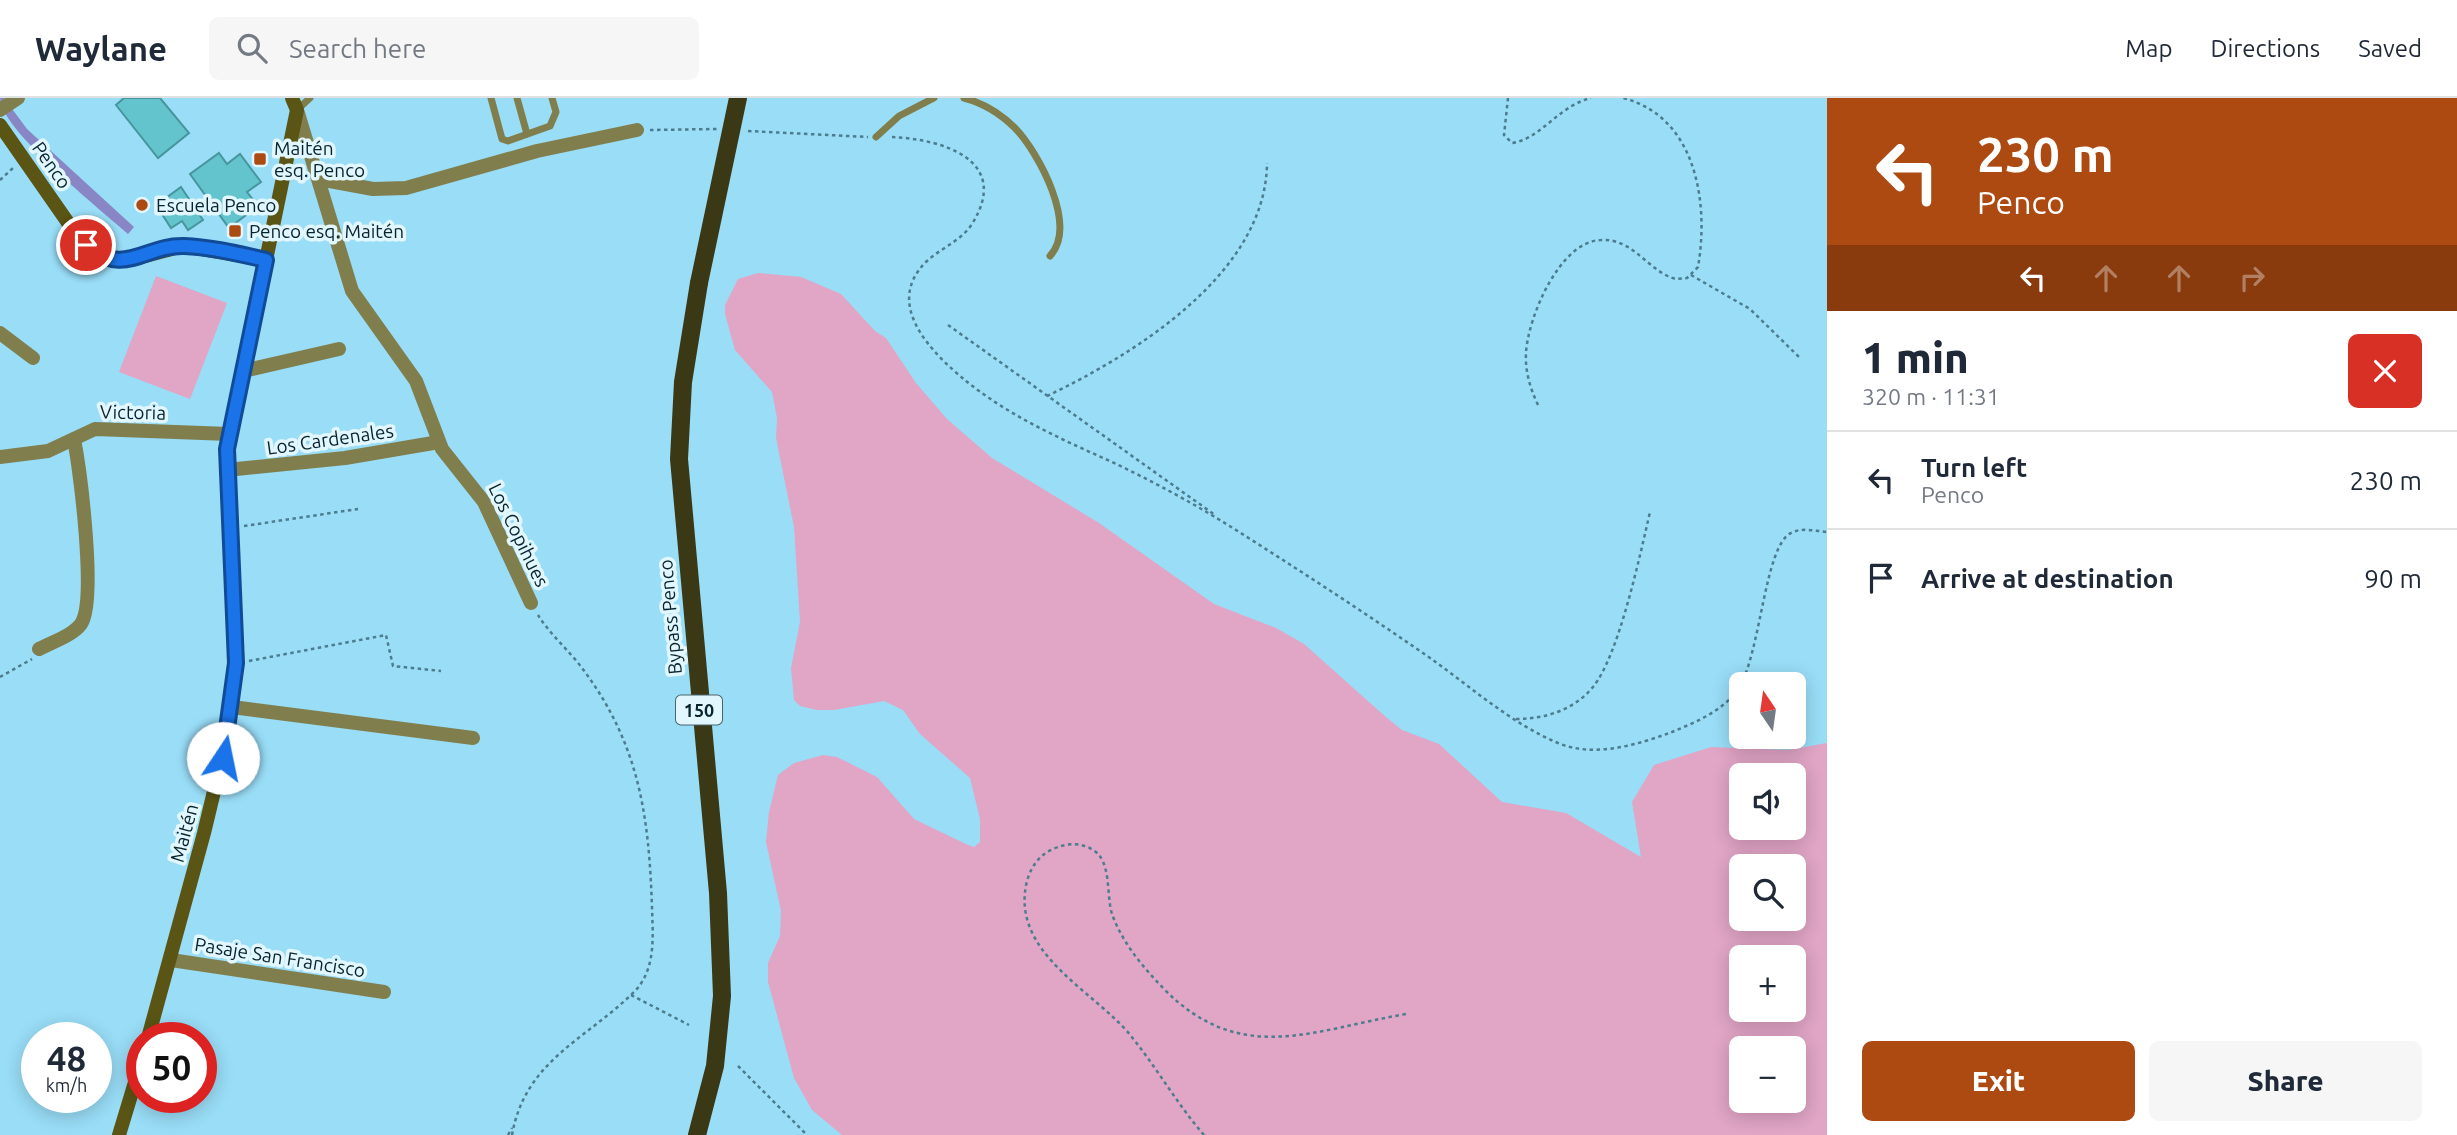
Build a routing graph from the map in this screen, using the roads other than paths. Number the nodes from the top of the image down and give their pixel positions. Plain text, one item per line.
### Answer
1 (310, 98) edge
2 (491, 98) edge
3 (517, 98) edge
4 (552, 98) edge
5 (738, 98) edge
6 (934, 98) edge
7 (964, 98) edge
8 (17, 99) edge
9 (295, 104) edge
10 (0, 110) edge
11 (0, 125) edge
12 (637, 130) road end
13 (527, 134) junction
14 (876, 137) road end
15 (319, 179) junction
16 (1050, 256) dead end
17 (266, 260) junction
18 (0, 333) edge
19 (339, 349) dead end
20 (33, 358) dead end
21 (243, 371) junction
22 (229, 434) junction
23 (74, 439) junction
24 (439, 442) junction
25 (0, 457) edge
26 (227, 470) junction
27 (531, 603) road end
28 (39, 649) road end
29 (232, 707) junction
30 (473, 738) dead end
31 (171, 960) junction
32 (384, 992) dead end
33 (153, 1022) edge
34 (126, 1112) edge
35 (119, 1135) edge
36 (697, 1135) edge

1 - 9 lane
2 - 13 lane
3 - 13 lane
4 - 13 lane
5 - 36 main road, Bypass Penco / 150, bridge
6 - 14 lane
7 - 16 lane
8 - 10 street
9 - 15 street, Los Copihues
9 - 17 main road, Maitén
11 - 17 main road, Penco
12 - 15 street
15 - 24 street, Los Copihues
17 - 21 main road, Maitén
18 - 20 street
19 - 21 street
21 - 22 main road, Maitén
22 - 23 street, Victoria
22 - 26 main road, Maitén
23 - 25 street, Victoria
23 - 28 street
24 - 26 street, Los Cardenales
24 - 27 street, Los Copihues
26 - 29 main road, Maitén
29 - 30 street
29 - 31 main road, Maitén
31 - 32 street, Pasaje San Francisco
31 - 33 main road, Maitén
34 - 35 main road

